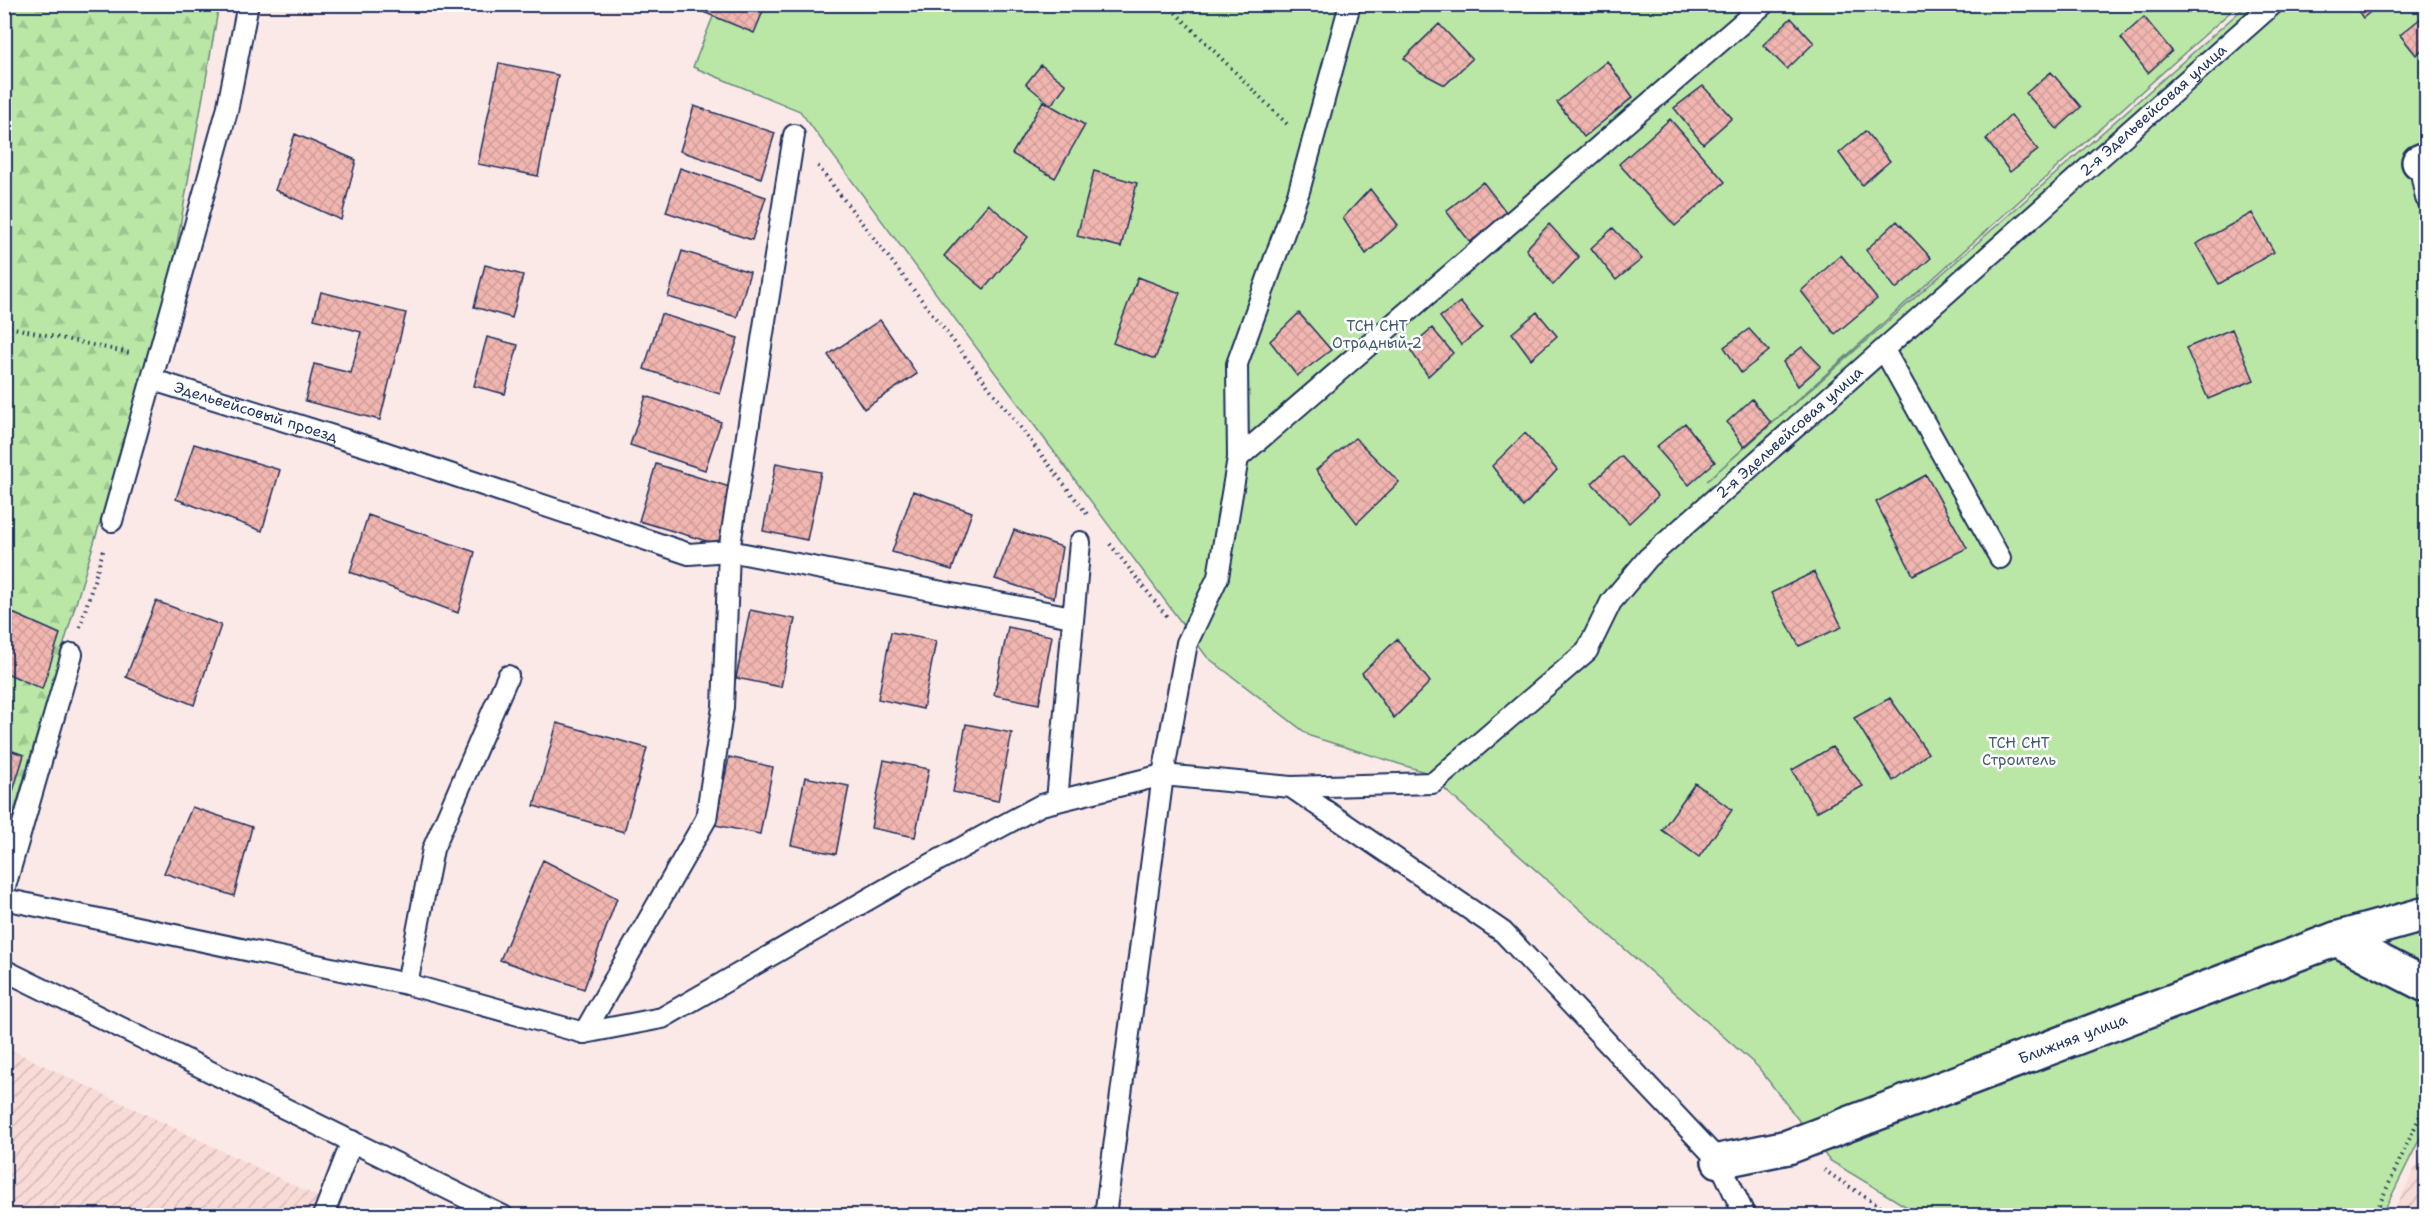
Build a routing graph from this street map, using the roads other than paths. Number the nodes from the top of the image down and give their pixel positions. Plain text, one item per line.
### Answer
1 (248, 4) edge
2 (1350, 4) edge
3 (1764, 4) edge
4 (2273, 4) edge
5 (794, 135) road end
6 (2423, 161) edge
7 (2427, 198) edge
8 (1884, 350) junction
9 (153, 380) junction
10 (1239, 458) junction
11 (112, 521) road end
12 (1080, 543) dead end
13 (729, 551) junction
14 (2000, 558) dead end
15 (1072, 617) junction
16 (72, 654) road end
17 (508, 676) dead end
18 (1163, 775) junction
19 (1291, 787) junction
20 (1057, 801) junction
21 (4, 890) edge
22 (4, 899) edge
23 (2427, 914) edge
24 (2336, 939) junction
25 (4, 970) edge
26 (407, 984) junction
27 (2427, 985) edge
28 (584, 1033) junction
29 (352, 1141) junction
30 (1719, 1161) junction
31 (323, 1215) edge
32 (503, 1215) edge
33 (1105, 1215) edge
34 (1745, 1215) edge

1 - 9 lane
2 - 10 lane
3 - 10 lane
4 - 8 lane, 2-я Эдельвейсовая улица
5 - 13 lane
6 - 7 lane
8 - 14 lane
8 - 19 lane, 2-я Эдельвейсовая улица
9 - 11 lane
9 - 13 lane, Эдельвейсовый проезд
10 - 18 lane
12 - 15 lane
13 - 15 lane, Эдельвейсовый проезд
13 - 28 lane
15 - 20 lane
16 - 21 lane
17 - 26 lane
18 - 19 lane, 2-я Эдельвейсовая улица
18 - 20 lane, 2-я Эдельвейсовая улица
18 - 33 lane
19 - 30 lane
20 - 28 lane, 2-я Эдельвейсовая улица
22 - 26 lane
23 - 24 street, Ближняя улица
24 - 27 street
24 - 30 street, Ближняя улица
25 - 29 lane
26 - 28 lane
29 - 31 lane
29 - 32 lane
30 - 34 lane

